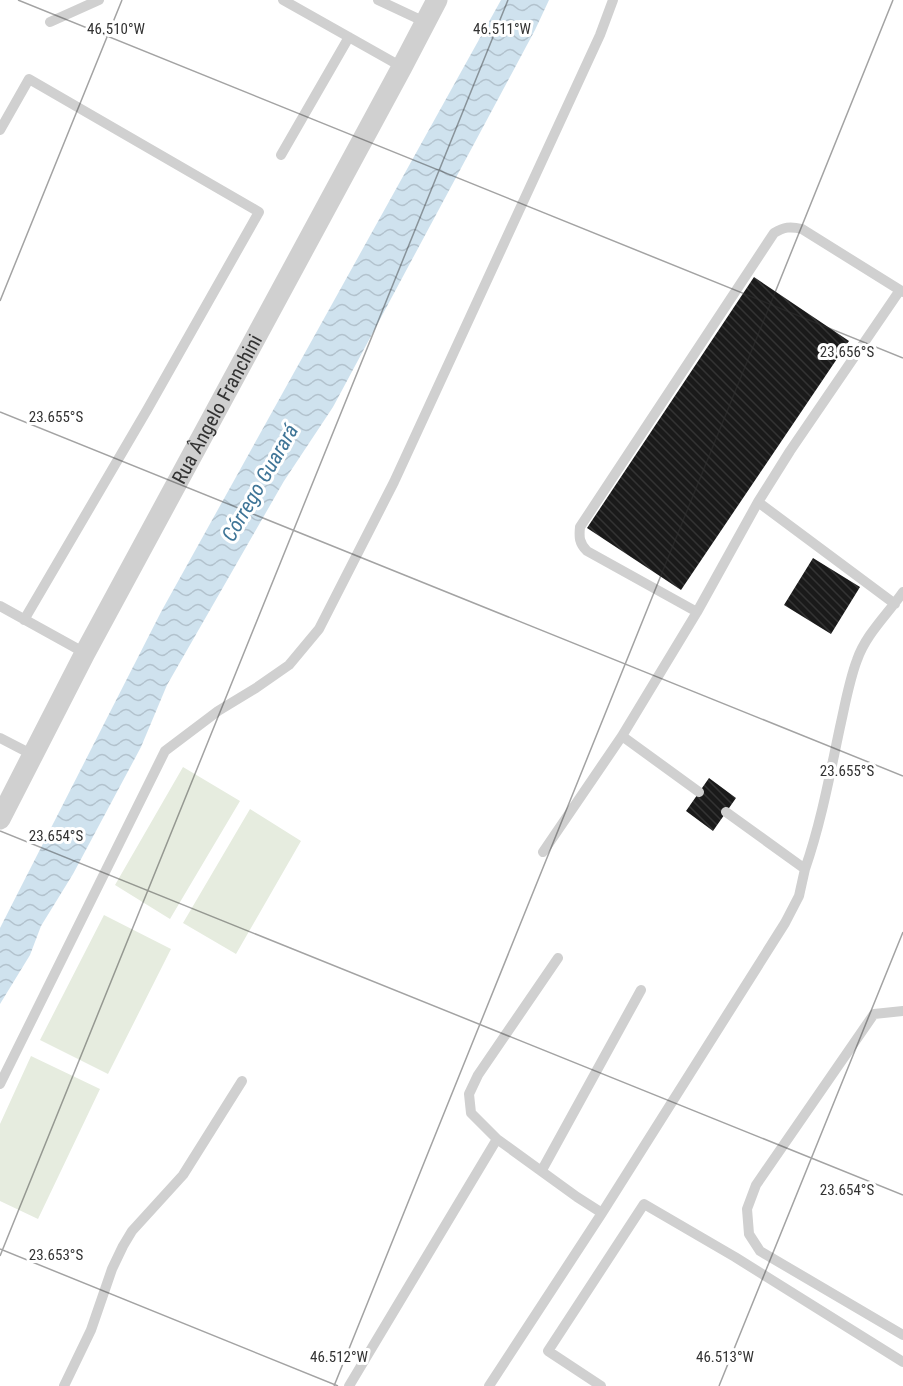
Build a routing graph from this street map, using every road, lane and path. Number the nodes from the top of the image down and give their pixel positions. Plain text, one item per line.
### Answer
1 (99, 0) edge
2 (283, 0) edge
3 (378, 0) edge
4 (437, 0) edge
5 (613, 0) edge
6 (50, 22) dead end
7 (425, 22) junction
8 (349, 37) junction
9 (402, 67) junction
10 (0, 130) edge
11 (281, 155) dead end
12 (902, 291) edge
13 (758, 502) junction
14 (903, 592) edge
15 (895, 604) junction
16 (0, 606) edge
17 (696, 612) junction
18 (24, 620) junction
19 (85, 653) junction
20 (622, 736) junction
21 (0, 738) edge
22 (33, 755) junction
23 (699, 792) dead end
24 (726, 812) dead end
25 (0, 819) edge
26 (543, 852) dead end
27 (805, 869) junction
28 (558, 958) dead end
29 (641, 990) dead end
30 (903, 1011) edge
31 (242, 1081) dead end
32 (0, 1084) edge
33 (497, 1139) junction
34 (542, 1170) junction
35 (602, 1213) junction
36 (903, 1335) edge
37 (903, 1362) edge
38 (64, 1386) edge
39 (349, 1386) edge
40 (489, 1386) edge
41 (601, 1386) edge

1 - 6 lane
2 - 8 lane
3 - 7 lane
4 - 7 street, Rua Ângelo Franchini
5 - 32 lane
7 - 9 street, Rua Ângelo Franchini
8 - 9 lane
8 - 11 lane
9 - 19 street, Rua Ângelo Franchini
10 - 18 lane
12 - 13 lane
12 - 17 lane
13 - 15 lane
13 - 17 lane
14 - 15 lane
15 - 27 lane
16 - 18 lane
17 - 20 lane
18 - 19 lane
19 - 22 street, Rua Ângelo Franchini
20 - 23 lane
20 - 26 lane
21 - 22 lane
22 - 25 street, Rua Ângelo Franchini
24 - 27 lane
27 - 35 lane
28 - 33 lane
29 - 34 lane
30 - 36 lane
31 - 38 lane
33 - 34 lane
33 - 39 lane
34 - 35 lane
35 - 40 lane
37 - 41 lane

